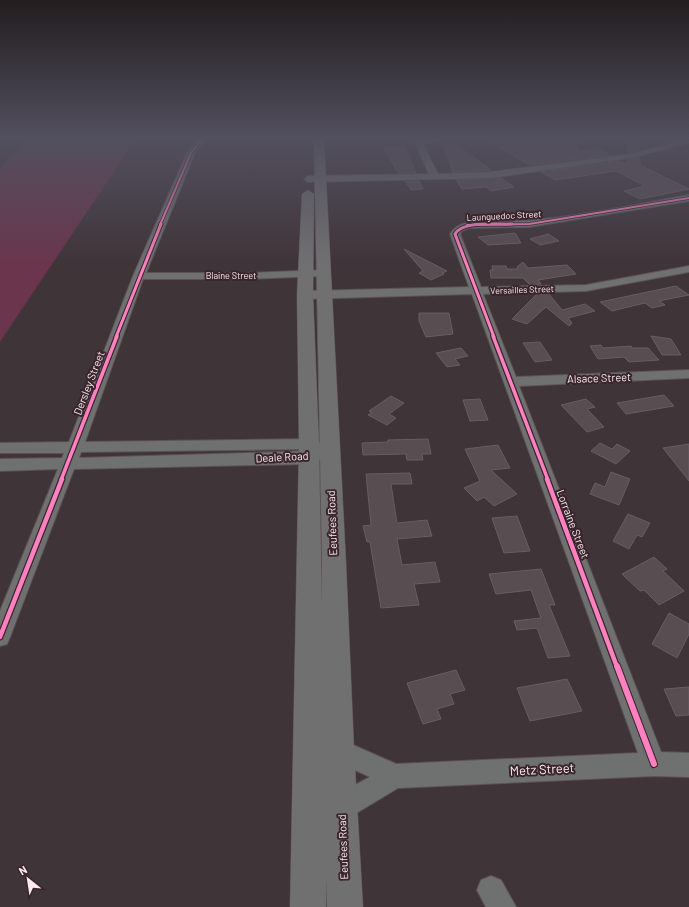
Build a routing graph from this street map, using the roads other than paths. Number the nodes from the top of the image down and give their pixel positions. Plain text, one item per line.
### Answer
1 (179, 181) edge
2 (314, 181) edge
3 (689, 198) edge
4 (689, 269) edge
5 (139, 276) junction
6 (314, 284) junction
7 (475, 291) junction
8 (688, 377) edge
9 (510, 382) junction
10 (75, 446) junction
11 (0, 448) edge
12 (315, 451) junction
13 (67, 463) junction
14 (0, 465) edge
15 (0, 637) edge
16 (323, 749) junction
17 (654, 764) junction
18 (689, 764) edge
19 (395, 776) junction
20 (308, 807) junction
21 (342, 808) junction
22 (308, 907) edge
23 (345, 907) edge

1 - 5 street, Dersley Street
2 - 6 main road, Eeufees Road
3 - 7 street, Launguedoc Street
4 - 7 street, Versailles Street
5 - 6 street, Blaine Street
5 - 10 street, Dersley Street
6 - 7 street, Versailles Street
6 - 12 main road, Eeufees Road
7 - 9 street, Lorraine Street
8 - 9 street, Alsace Street
9 - 17 street, Lorraine Street
10 - 11 street, Deale Road
10 - 12 street, Deale Road
10 - 13 street, Dersley Street
12 - 13 street, Deale Road
12 - 16 main road, Eeufees Road
13 - 14 street, Deale Road
13 - 15 street, Dersley Street
16 - 19 street, Metz Street
16 - 20 main road, Eeufees Road
16 - 21 main road, Eeufees Road
17 - 18 street, Metz Street
17 - 19 street, Metz Street
19 - 21 street, Metz Street
20 - 21 street
20 - 22 main road, Eeufees Road
21 - 23 main road, Eeufees Road

